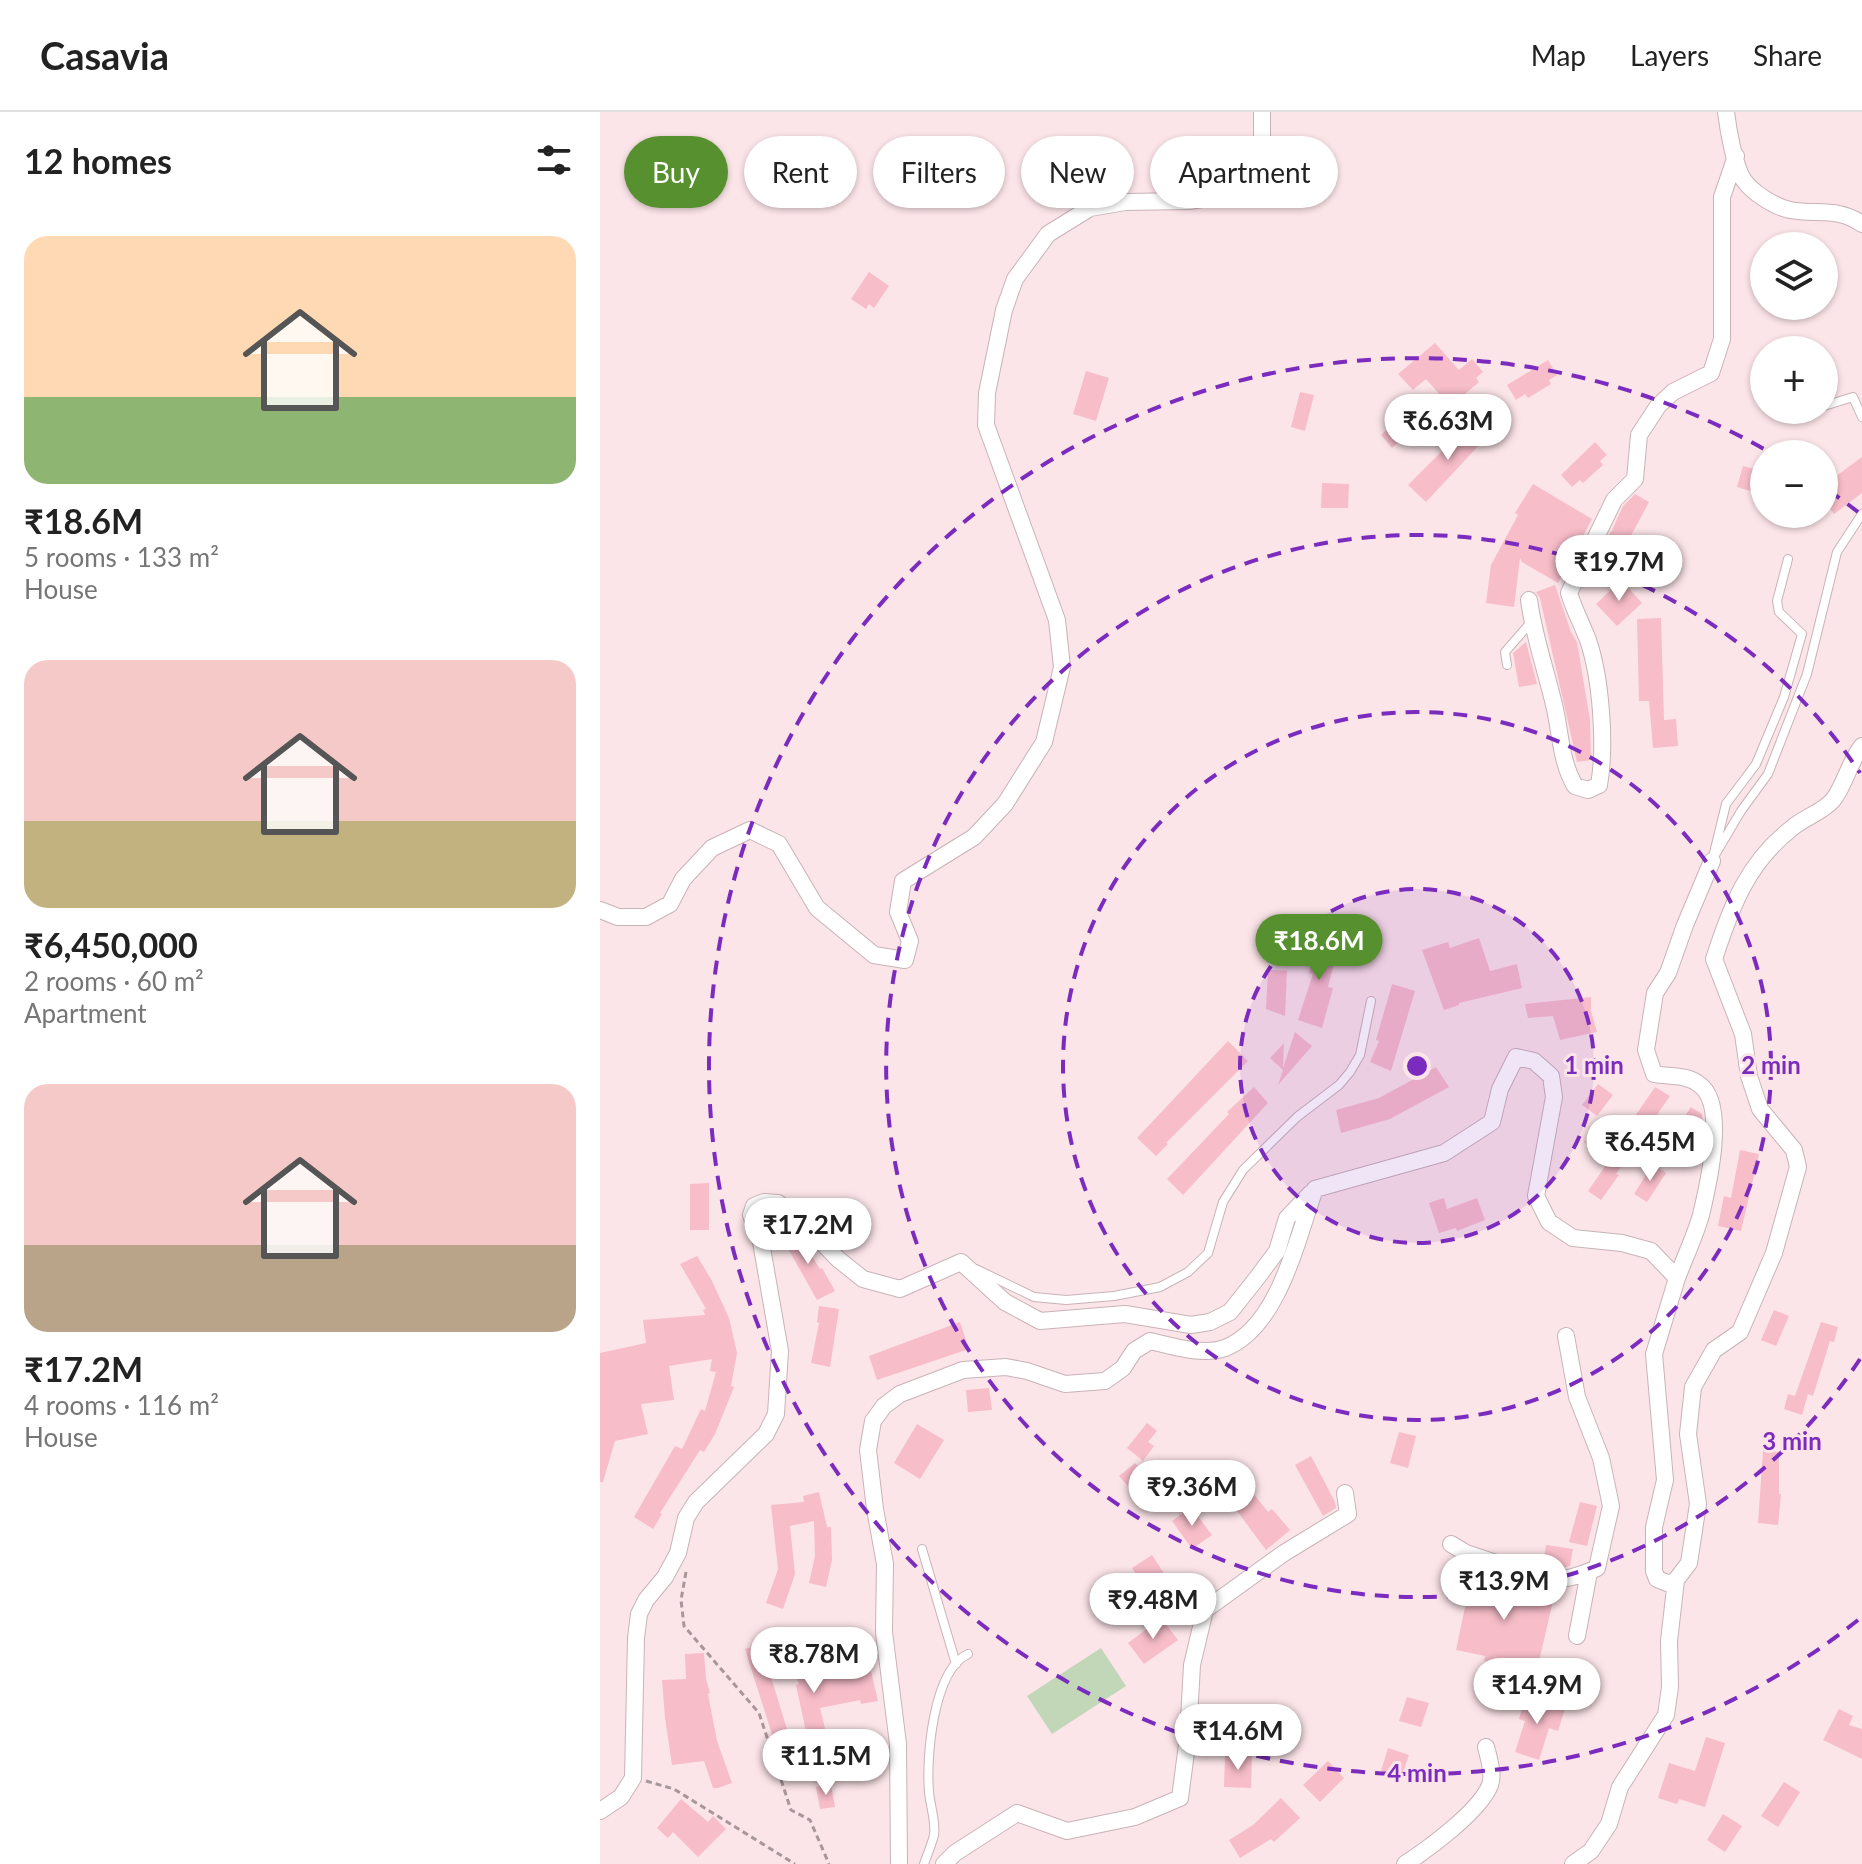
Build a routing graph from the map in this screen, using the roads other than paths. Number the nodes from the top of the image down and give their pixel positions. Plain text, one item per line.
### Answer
1 (1262, 112) edge
2 (1726, 112) edge
3 (1736, 156) junction
4 (1862, 224) edge
5 (1838, 402) edge
6 (1862, 417) edge
7 (1862, 514) edge
8 (1788, 559) dead end
9 (1529, 600) dead end
10 (1532, 621) junction
11 (1507, 665) dead end
12 (1862, 746) edge
13 (1712, 861) junction
14 (600, 910) edge
15 (1371, 1001) dead end
16 (1315, 1189) junction
17 (961, 1262) junction
18 (1677, 1278) junction
19 (1566, 1336) dead end
20 (1345, 1493) dead end
21 (1451, 1544) dead end
22 (922, 1549) dead end
23 (1589, 1572) junction
24 (1676, 1580) junction
25 (1577, 1636) dead end
26 (968, 1654) dead end
27 (956, 1664) junction
28 (1486, 1747) dead end
29 (600, 1811) edge
30 (899, 1864) edge
31 (924, 1864) edge
32 (944, 1864) edge
33 (1405, 1864) edge
34 (1573, 1864) edge

1 - 14 street
2 - 3 street
3 - 4 street
3 - 10 street
5 - 6 lane
7 - 13 lane
8 - 13 lane
9 - 10 street
10 - 11 lane
12 - 24 street
13 - 18 street
15 - 17 lane
16 - 17 street
16 - 18 street
16 - 30 street
17 - 29 street
18 - 24 street
19 - 23 street
20 - 32 street
21 - 23 street
22 - 27 lane
23 - 25 street
24 - 34 street
26 - 27 lane
27 - 31 lane
28 - 33 street

